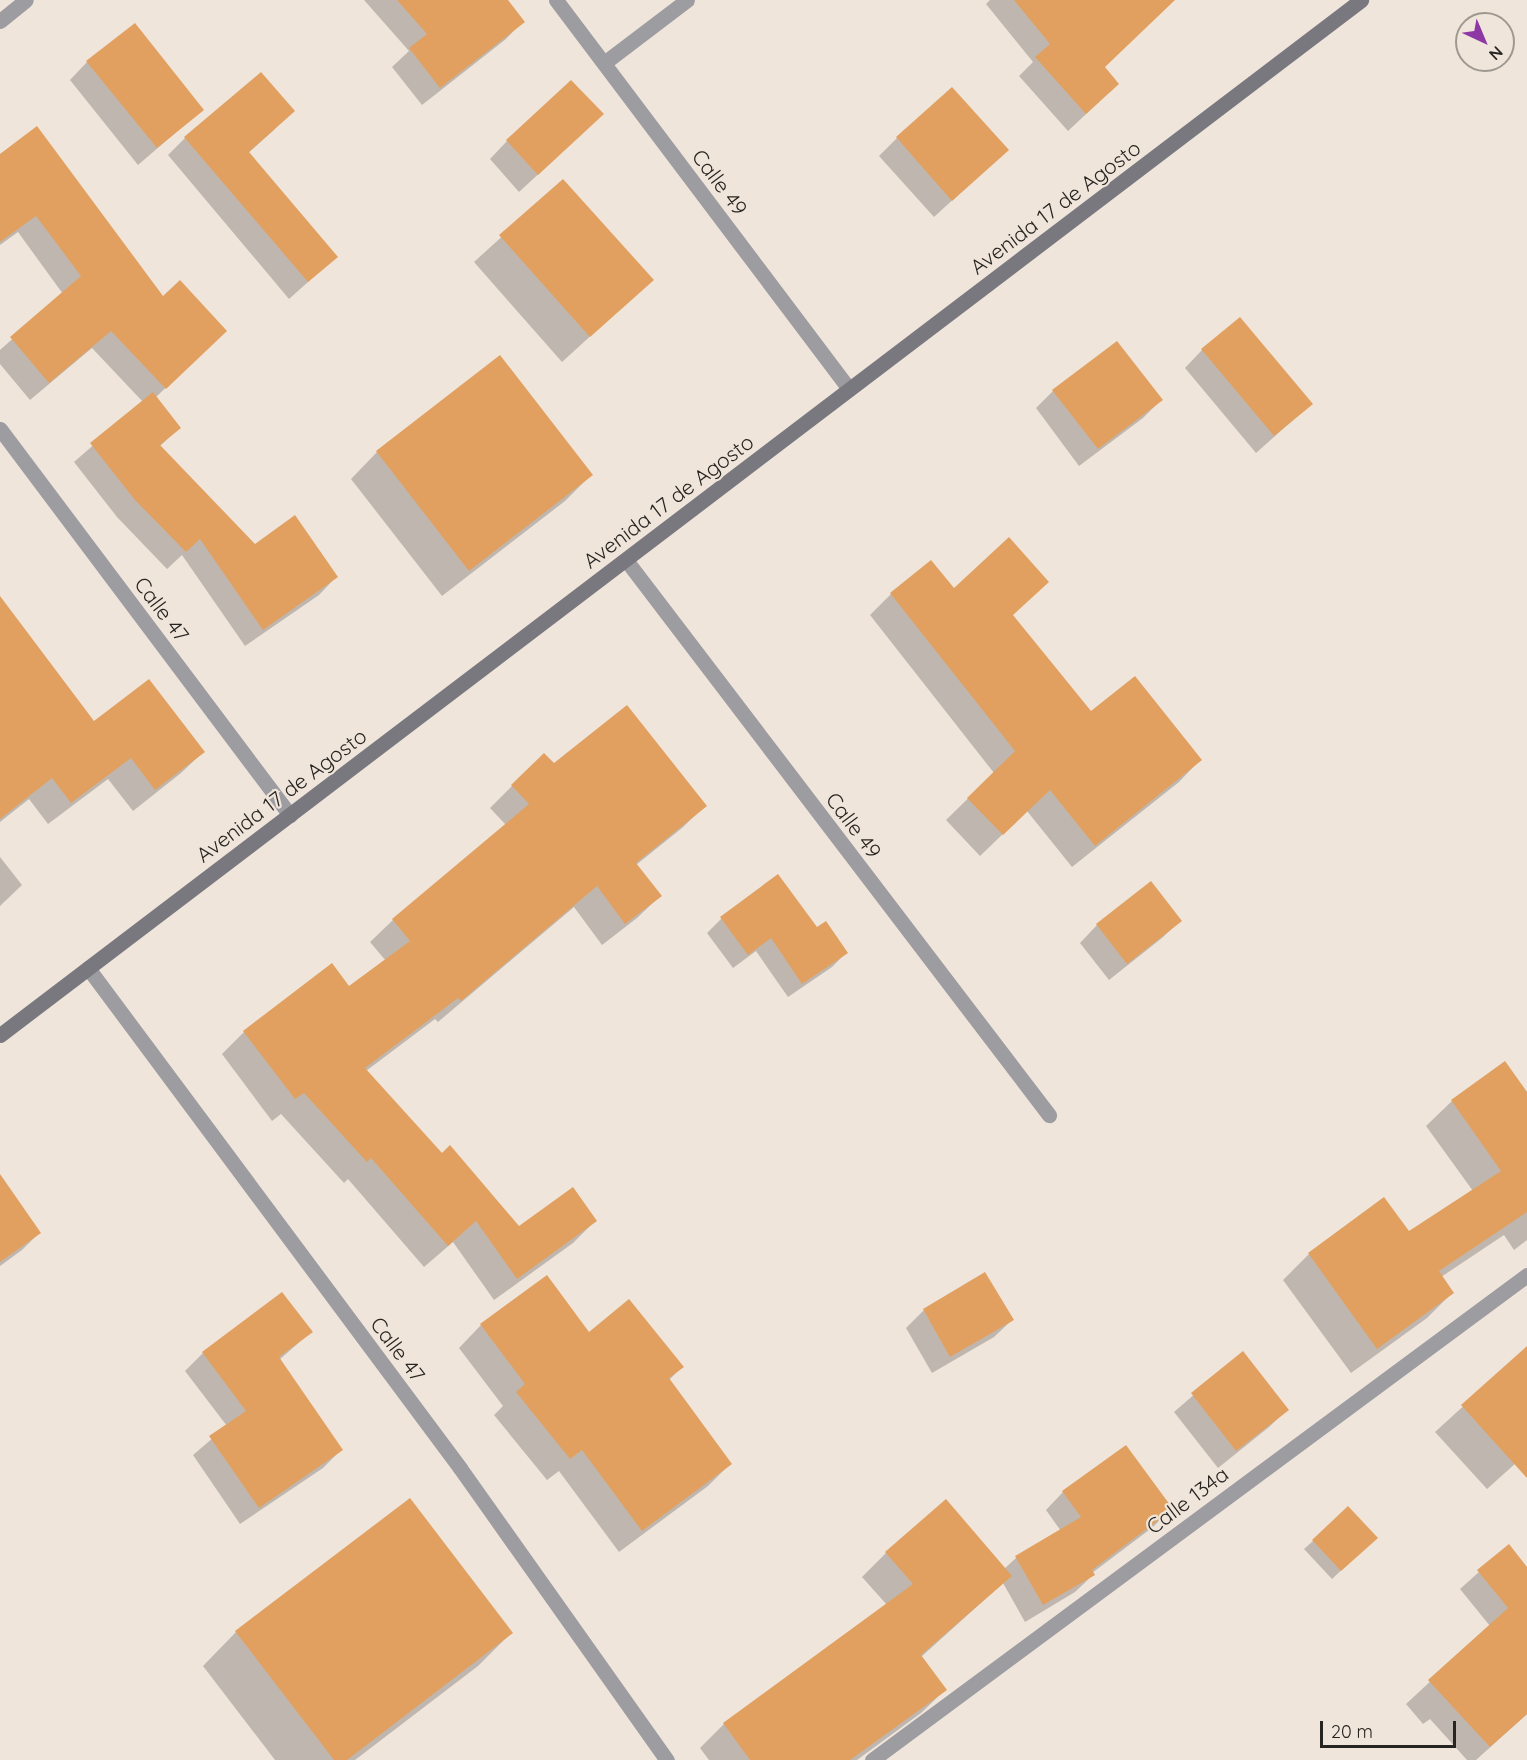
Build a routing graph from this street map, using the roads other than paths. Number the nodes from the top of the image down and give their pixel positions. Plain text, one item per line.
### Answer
1 (26, 0) edge
2 (556, 0) edge
3 (687, 0) edge
4 (1361, 0) edge
5 (0, 21) edge
6 (604, 63) junction
7 (849, 389) junction
8 (0, 429) edge
9 (626, 560) junction
10 (290, 815) junction
11 (88, 968) junction
12 (0, 1035) edge
13 (1049, 1115) dead end
14 (1527, 1275) edge
15 (667, 1760) edge
16 (872, 1760) edge

1 - 5 street
2 - 6 street, Calle 49
3 - 6 street
4 - 7 main road, Avenida 17 de Agosto
6 - 7 street, Calle 49
7 - 9 main road, Avenida 17 de Agosto
8 - 10 street, Calle 47
9 - 10 main road, Avenida 17 de Agosto
9 - 13 street, Calle 49
10 - 11 main road, Avenida 17 de Agosto
11 - 12 main road, Avenida 17 de Agosto
11 - 15 street, Calle 47
14 - 16 street, Calle 134a

